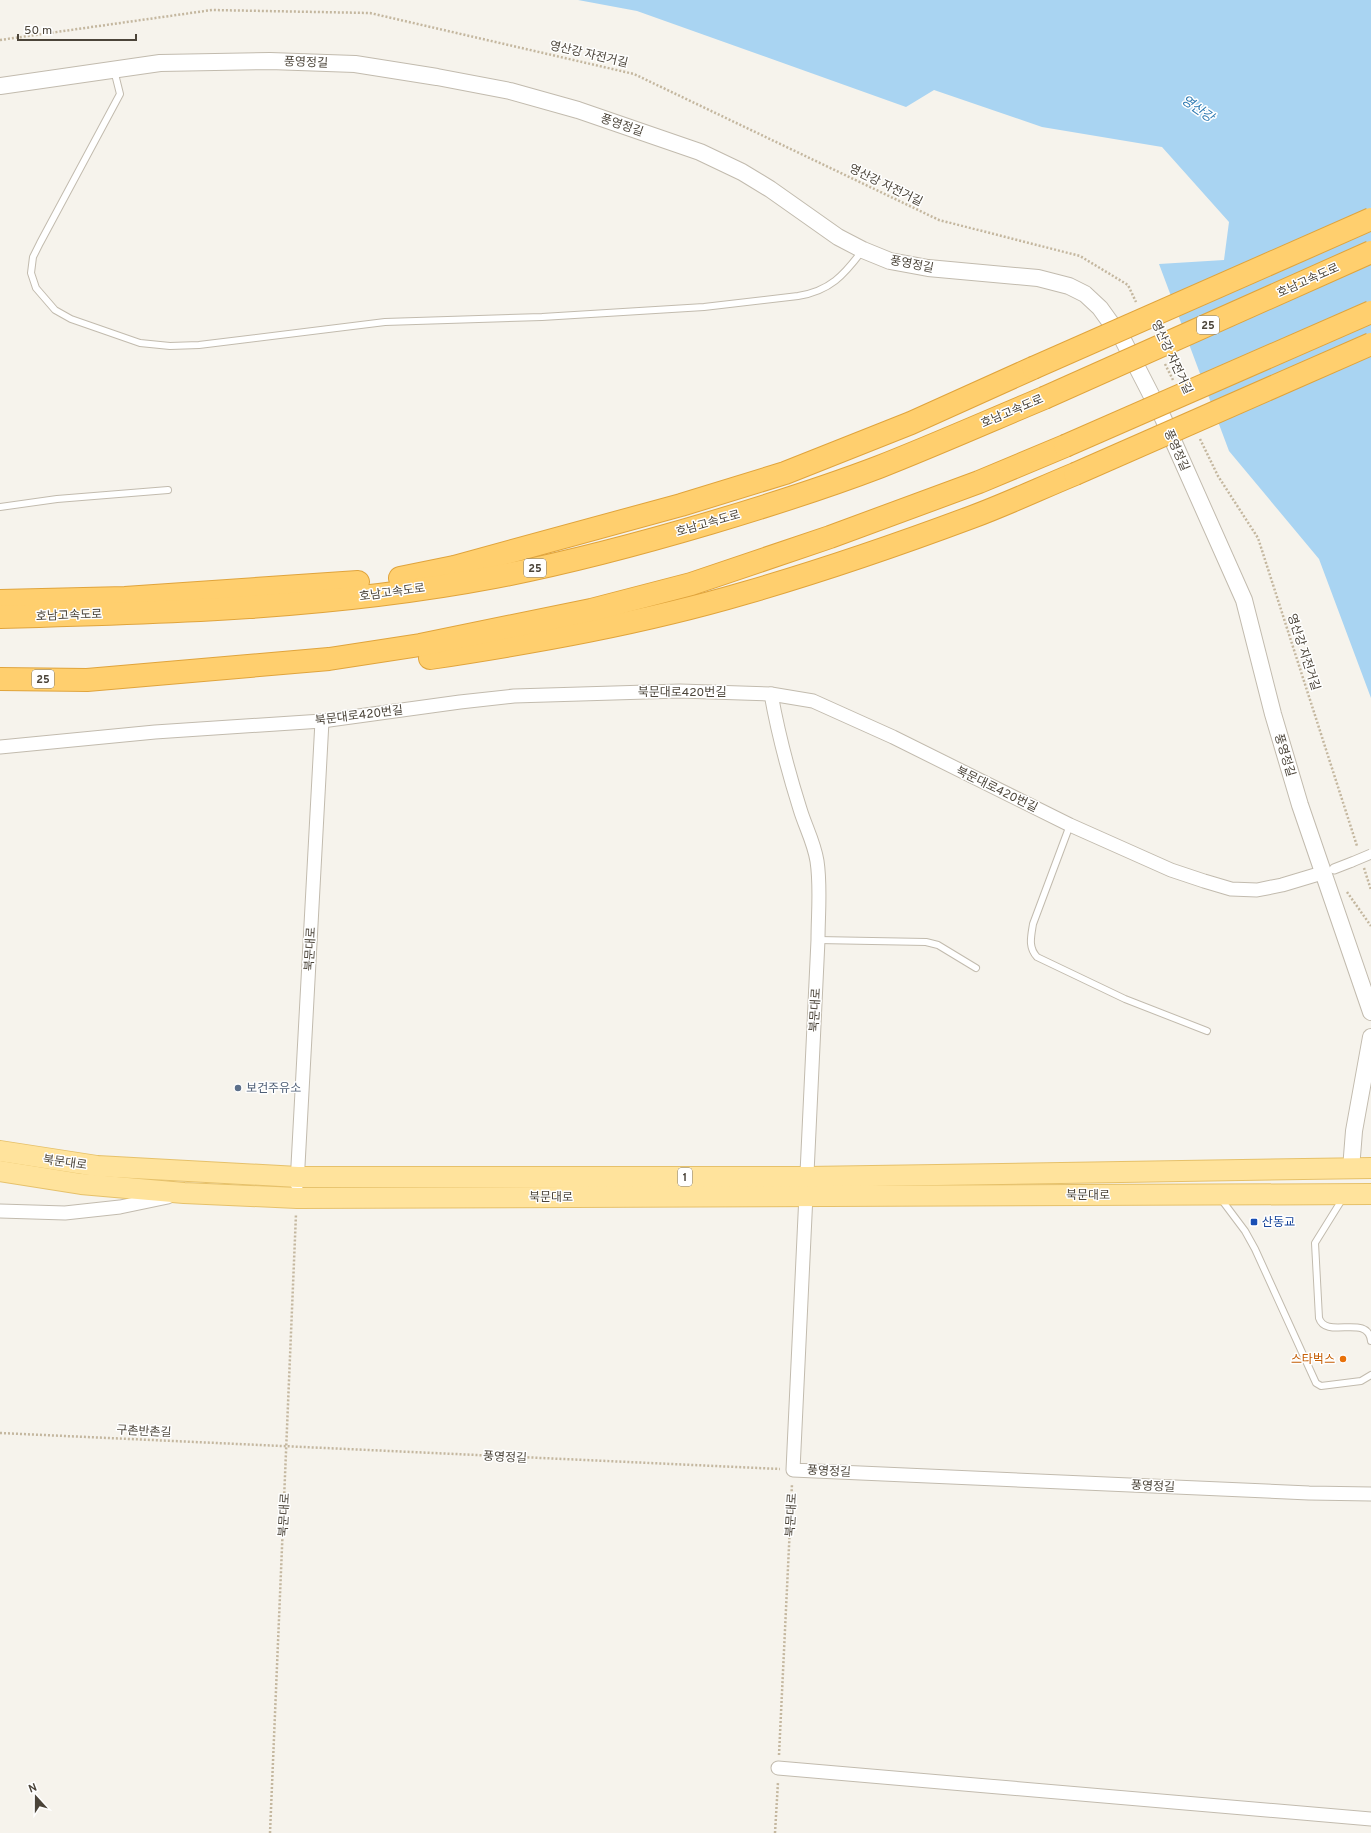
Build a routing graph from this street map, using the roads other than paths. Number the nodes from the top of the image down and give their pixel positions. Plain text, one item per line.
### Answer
1 (114, 70) junction
2 (0, 86) edge
3 (1371, 219) edge
4 (863, 250) junction
5 (1371, 252) edge
6 (1371, 312) edge
7 (1371, 344) edge
8 (168, 490) dead end
9 (0, 507) edge
10 (0, 601) edge
11 (0, 617) edge
12 (0, 679) edge
13 (87, 680) junction
14 (771, 694) junction
15 (322, 721) junction
16 (0, 747) edge
17 (1070, 824) junction
18 (1371, 854) edge
19 (1328, 871) junction
20 (818, 940) junction
21 (976, 968) dead end
22 (1371, 1012) edge
23 (1206, 1031) dead end
24 (1371, 1037) edge
25 (0, 1151) edge
26 (1371, 1168) edge
27 (1351, 1169) junction
28 (0, 1171) edge
29 (807, 1177) junction
30 (298, 1178) junction
31 (184, 1193) junction
32 (1345, 1194) junction
33 (1371, 1194) edge
34 (1218, 1195) junction
35 (806, 1196) junction
36 (297, 1198) junction
37 (0, 1211) edge
38 (1371, 1341) edge
39 (1371, 1375) edge
40 (793, 1470) joint
41 (1371, 1494) edge
42 (778, 1768) road end
43 (1371, 1819) edge

1 - 2 street, 풍영정길
1 - 4 street, 풍영정길
1 - 4 lane
3 - 10 highway, bridge
4 - 19 street, 풍영정길
5 - 11 highway, 호남고속도로 / 25, bridge
6 - 13 highway, 25, bridge
7 - 13 highway, bridge
8 - 9 lane
12 - 13 highway, 25
14 - 15 street, 북문대로420번길
14 - 17 street, 북문대로420번길
14 - 20 street, 북문대로
15 - 16 street, 북문대로420번길
15 - 30 street, 북문대로
17 - 19 street, 북문대로420번길
17 - 23 lane
18 - 19 street, bridge
19 - 22 street, 풍영정길
20 - 21 lane
20 - 29 street, 북문대로
24 - 27 street
25 - 30 main road, 북문대로 / 1
26 - 27 main road, 북문대로 / 1
27 - 29 main road, 북문대로 / 1
28 - 31 main road, 북문대로 / 1
29 - 30 main road, 북문대로 / 1
29 - 35 street, 북문대로
30 - 36 street, 북문대로
31 - 36 main road, 북문대로 / 1
31 - 37 street
32 - 33 main road, 북문대로 / 1
32 - 34 main road, 북문대로 / 1
32 - 38 lane
34 - 35 main road, 북문대로 / 1
34 - 39 lane
35 - 36 main road, 북문대로 / 1
35 - 40 street, 북문대로
40 - 41 street, 풍영정길
42 - 43 street

